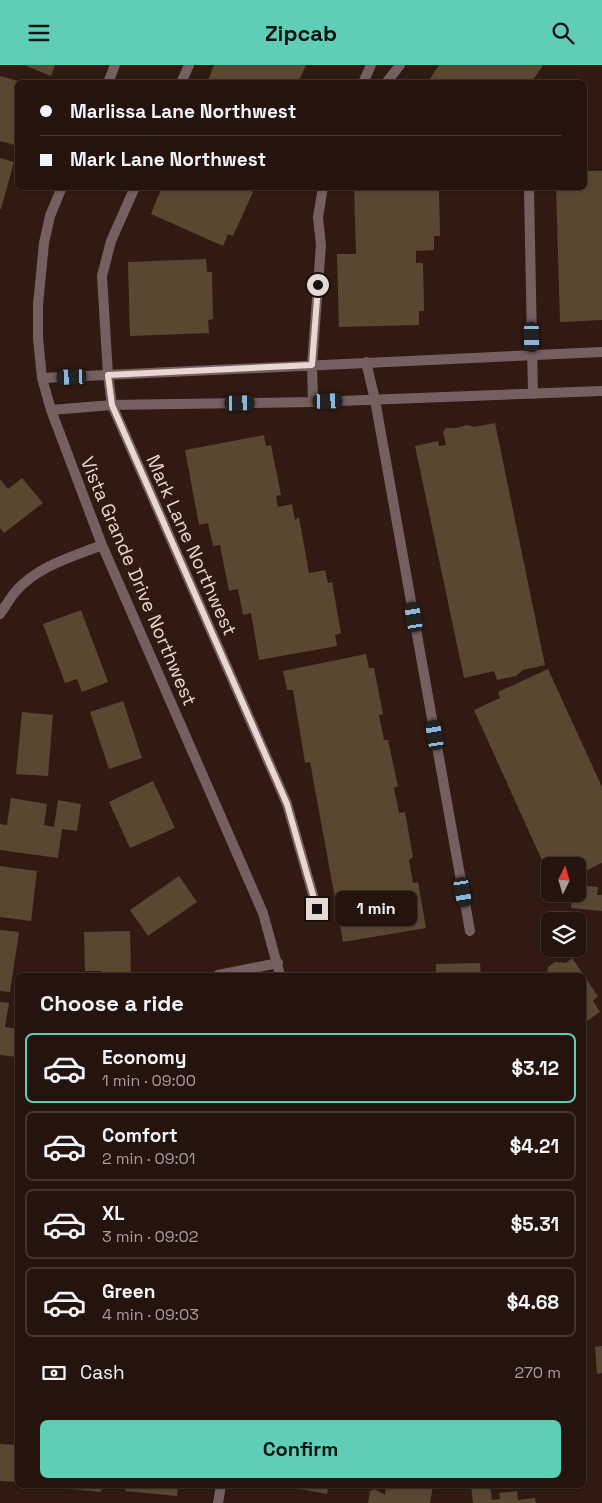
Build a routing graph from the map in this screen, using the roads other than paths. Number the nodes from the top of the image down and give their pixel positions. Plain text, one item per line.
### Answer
1 (115, 65) edge
2 (189, 65) edge
3 (371, 65) edge
4 (400, 65) edge
5 (109, 80) edge
6 (183, 80) edge
7 (364, 80) edge
8 (388, 80) edge
9 (61, 190) edge
10 (134, 190) edge
11 (322, 190) edge
12 (529, 190) dead end
13 (602, 352) edge
14 (533, 355) junction
15 (366, 362) junction
16 (312, 365) junction
17 (108, 375) junction
18 (42, 378) junction
19 (602, 391) edge
20 (533, 394) junction
21 (375, 400) junction
22 (313, 402) junction
23 (112, 405) junction
24 (51, 410) junction
25 (102, 545) junction
26 (0, 614) edge
27 (317, 909) dead end
28 (470, 931) dead end
29 (278, 963) junction
30 (228, 973) edge
31 (280, 973) edge
32 (220, 1488) edge
33 (218, 1503) edge

1 - 5 street
2 - 6 street
3 - 7 street
4 - 8 street
9 - 18 street, Vista Grande Drive Northwest
10 - 17 street, Mark Lane Northwest
11 - 16 street
12 - 14 street
13 - 14 street
14 - 15 street
14 - 20 street
15 - 16 street
15 - 21 street
16 - 17 street
16 - 22 street
17 - 18 street
17 - 23 street, Mark Lane Northwest
18 - 24 street, Vista Grande Drive Northwest
19 - 20 street
20 - 21 street
21 - 22 street
21 - 28 street
22 - 23 street
23 - 24 street
23 - 27 street, Mark Lane Northwest
24 - 25 street, Vista Grande Drive Northwest
25 - 26 street
25 - 29 street, Vista Grande Drive Northwest
29 - 30 street
29 - 31 street, Vista Grande Drive Northwest
32 - 33 street

